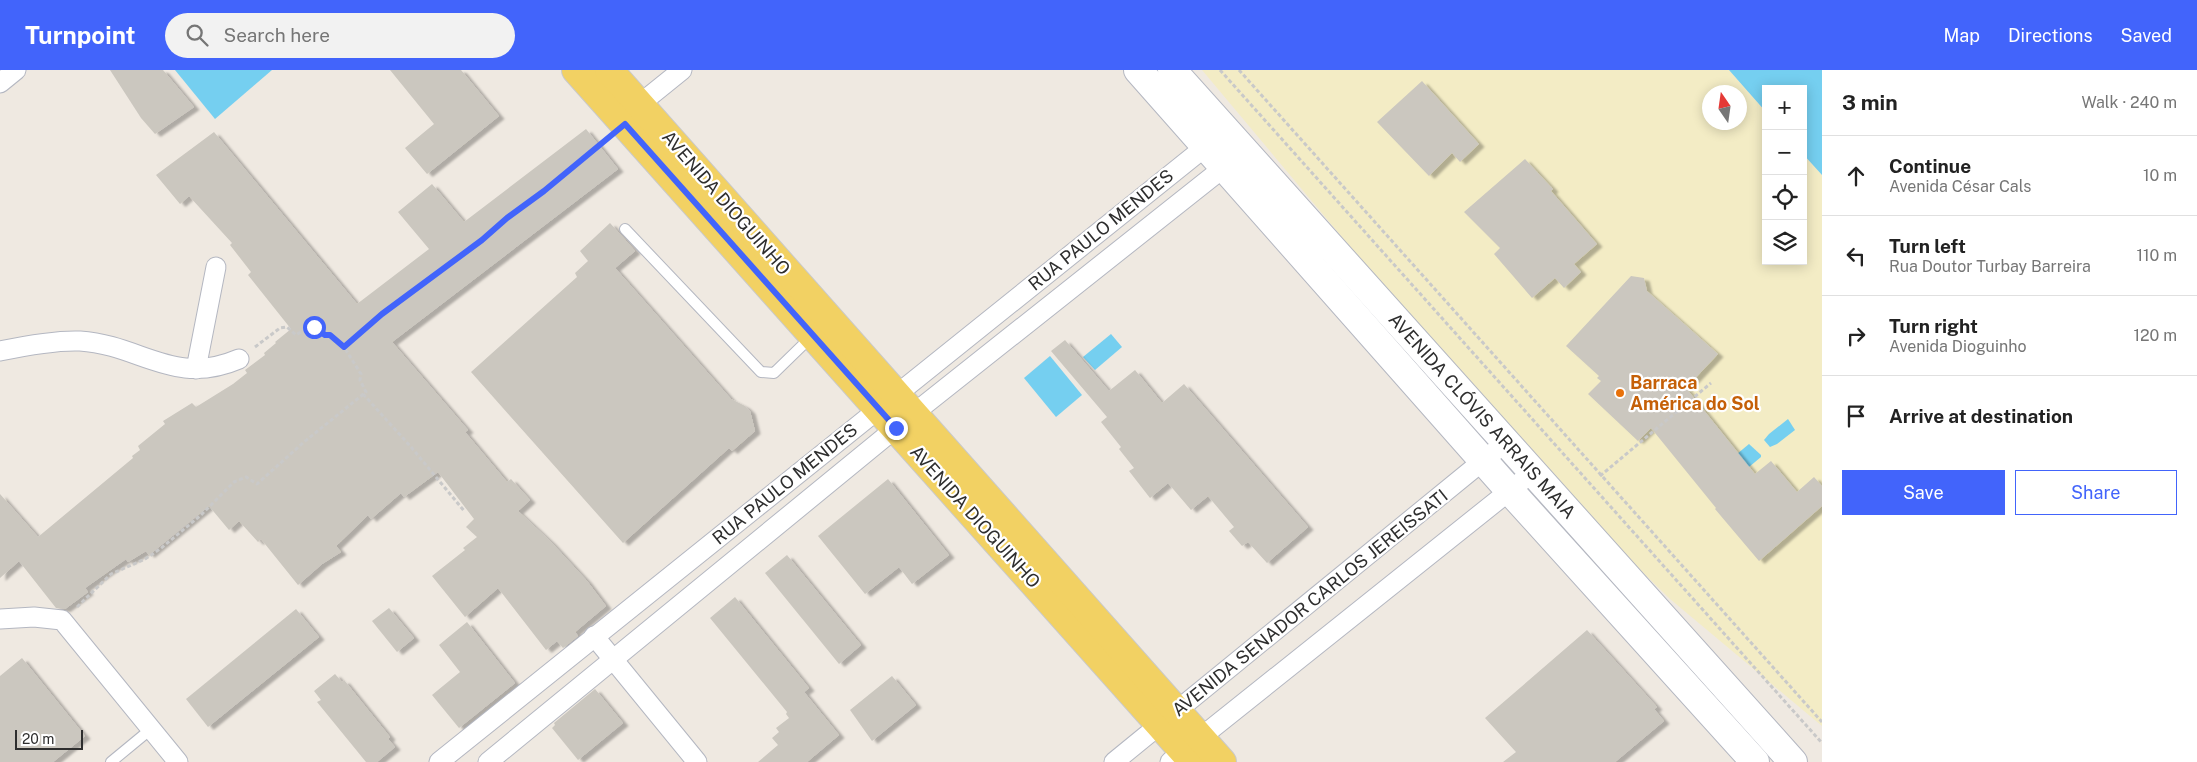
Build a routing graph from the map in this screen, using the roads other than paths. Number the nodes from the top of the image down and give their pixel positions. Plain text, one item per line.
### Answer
1 (16, 70) edge
2 (576, 70) edge
3 (609, 70) edge
4 (682, 70) edge
5 (1138, 70) edge
6 (1172, 70) edge
7 (0, 83) edge
8 (629, 116) junction
9 (1216, 139) junction
10 (1234, 159) junction
11 (625, 229) dead end
12 (216, 267) dead end
13 (820, 328) junction
14 (0, 351) edge
15 (239, 359) road end
16 (196, 369) junction
17 (896, 412) junction
18 (1506, 442) junction
19 (1484, 460) junction
20 (1533, 472) junction
21 (1510, 491) junction
22 (770, 496) junction
23 (789, 518) junction
24 (0, 619) edge
25 (594, 636) junction
26 (613, 659) junction
27 (1169, 718) junction
28 (151, 729) junction
29 (1187, 754) edge
30 (112, 762) edge
31 (178, 762) edge
32 (439, 762) edge
33 (488, 762) edge
34 (697, 762) edge
35 (1114, 762) edge
36 (1222, 762) edge
37 (1755, 762) edge
38 (1793, 762) edge

1 - 7 street
2 - 8 main road, AVENIDA DIOGUINHO
3 - 8 main road, AVENIDA DIOGUINHO
4 - 8 street
5 - 9 main road, AVENIDA CLÓVIS ARRAIS MAIA
6 - 9 main road, AVENIDA CLÓVIS ARRAIS MAIA
8 - 13 main road, AVENIDA DIOGUINHO
9 - 10 main road, AVENIDA CLÓVIS ARRAIS MAIA
9 - 17 street, RUA PAULO MENDES
10 - 17 street, RUA PAULO MENDES
10 - 18 main road, AVENIDA CLÓVIS ARRAIS MAIA
10 - 19 main road, AVENIDA CLÓVIS ARRAIS MAIA
11 - 13 lane
12 - 16 street
13 - 17 main road, AVENIDA DIOGUINHO
14 - 16 street
15 - 16 street
17 - 22 street, RUA PAULO MENDES
17 - 23 street, RUA PAULO MENDES
17 - 27 main road, AVENIDA DIOGUINHO
18 - 19 street, AVENIDA SENADOR CARLOS JEREISSATI
18 - 20 main road, AVENIDA CLÓVIS ARRAIS MAIA
19 - 21 main road, AVENIDA CLÓVIS ARRAIS MAIA
19 - 27 street, AVENIDA SENADOR CARLOS JEREISSATI
20 - 21 street, AVENIDA SENADOR CARLOS JEREISSATI
20 - 38 main road, AVENIDA CLÓVIS ARRAIS MAIA
21 - 29 street, AVENIDA SENADOR CARLOS JEREISSATI
21 - 37 main road, AVENIDA CLÓVIS ARRAIS MAIA
22 - 23 street
22 - 25 street, RUA PAULO MENDES
23 - 26 street, RUA PAULO MENDES
24 - 28 street
25 - 26 street
25 - 32 street, RUA PAULO MENDES
26 - 33 street, RUA PAULO MENDES
26 - 34 street
27 - 29 main road, AVENIDA DIOGUINHO
27 - 35 street, AVENIDA SENADOR CARLOS JEREISSATI
28 - 30 lane
28 - 31 street
29 - 36 main road, AVENIDA DIOGUINHO

